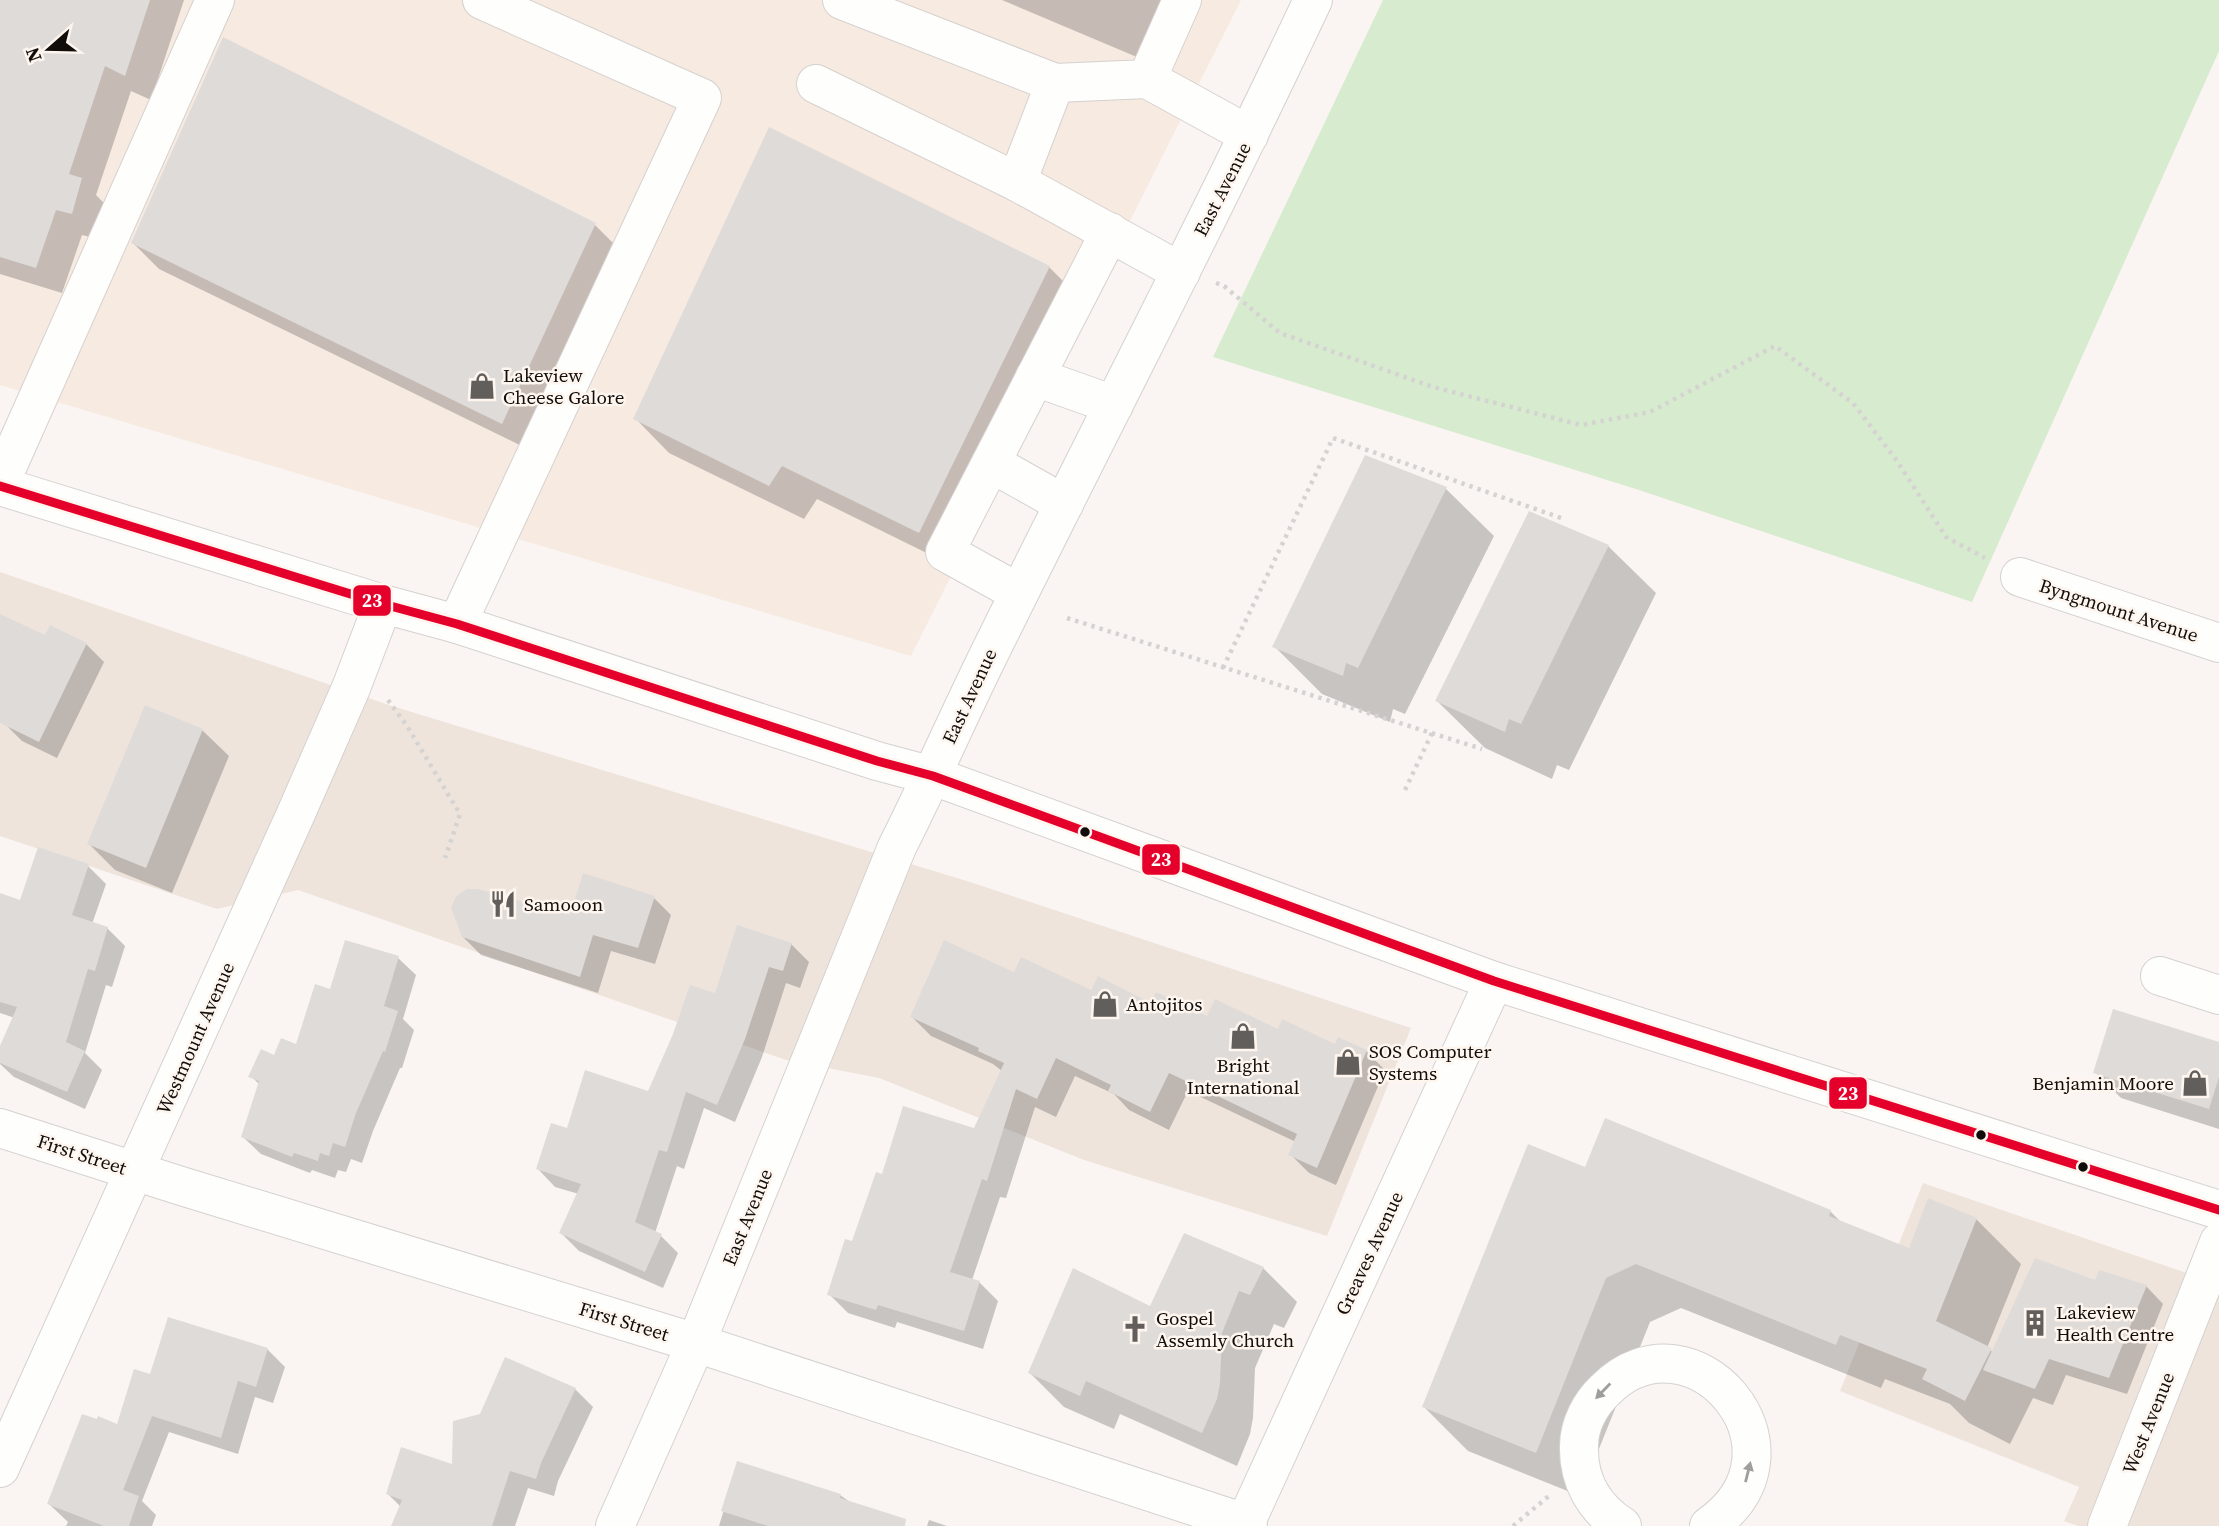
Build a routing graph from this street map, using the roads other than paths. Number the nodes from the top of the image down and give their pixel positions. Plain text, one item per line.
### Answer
1 (215, 0) edge
2 (482, 0) edge
3 (842, 0) edge
4 (1182, 0) edge
5 (1313, 0) edge
6 (1147, 79) junction
7 (1055, 83) junction
8 (816, 84) dead end
9 (1250, 135) junction
10 (1017, 182) junction
11 (1110, 232) junction
12 (1181, 272) junction
13 (1035, 377) junction
14 (1114, 405) junction
15 (991, 463) junction
16 (0, 484) edge
17 (1064, 504) junction
18 (2020, 577) road end
19 (1019, 593) junction
20 (383, 604) junction
21 (457, 624) junction
22 (2219, 643) edge
23 (933, 776) junction
24 (2160, 976) dead end
25 (1494, 981) junction
26 (2219, 995) edge
27 (0, 1128) edge
28 (134, 1171) junction
29 (2219, 1210) edge
30 (2219, 1242) edge
31 (696, 1343) junction
32 (0, 1468) edge
33 (1725, 1520) edge
34 (1245, 1525) edge
35 (615, 1526) edge
36 (1622, 1526) edge
37 (2107, 1526) edge

1 - 16 street
2 - 21 street
3 - 7 street
4 - 6 street
5 - 9 street, East Avenue
6 - 7 street
6 - 9 street
7 - 10 street
8 - 10 street
9 - 12 street, East Avenue
10 - 11 street
11 - 12 street
11 - 13 street
12 - 14 street, East Avenue
13 - 14 street
13 - 15 street
14 - 17 street, East Avenue
15 - 17 street
15 - 19 street
16 - 20 street
17 - 19 street, East Avenue
18 - 22 street, Byngmount Avenue
19 - 23 street, East Avenue
20 - 21 street
20 - 28 street, Westmount Avenue
21 - 23 street
23 - 25 street
23 - 31 street, East Avenue
24 - 26 street
25 - 29 street
25 - 34 street, Greaves Avenue
27 - 28 street, First Street
28 - 31 street, First Street
28 - 32 street, Westmount Avenue
30 - 37 street, West Avenue
31 - 34 street, First Street
31 - 35 street, East Avenue
33 -> 36 street

